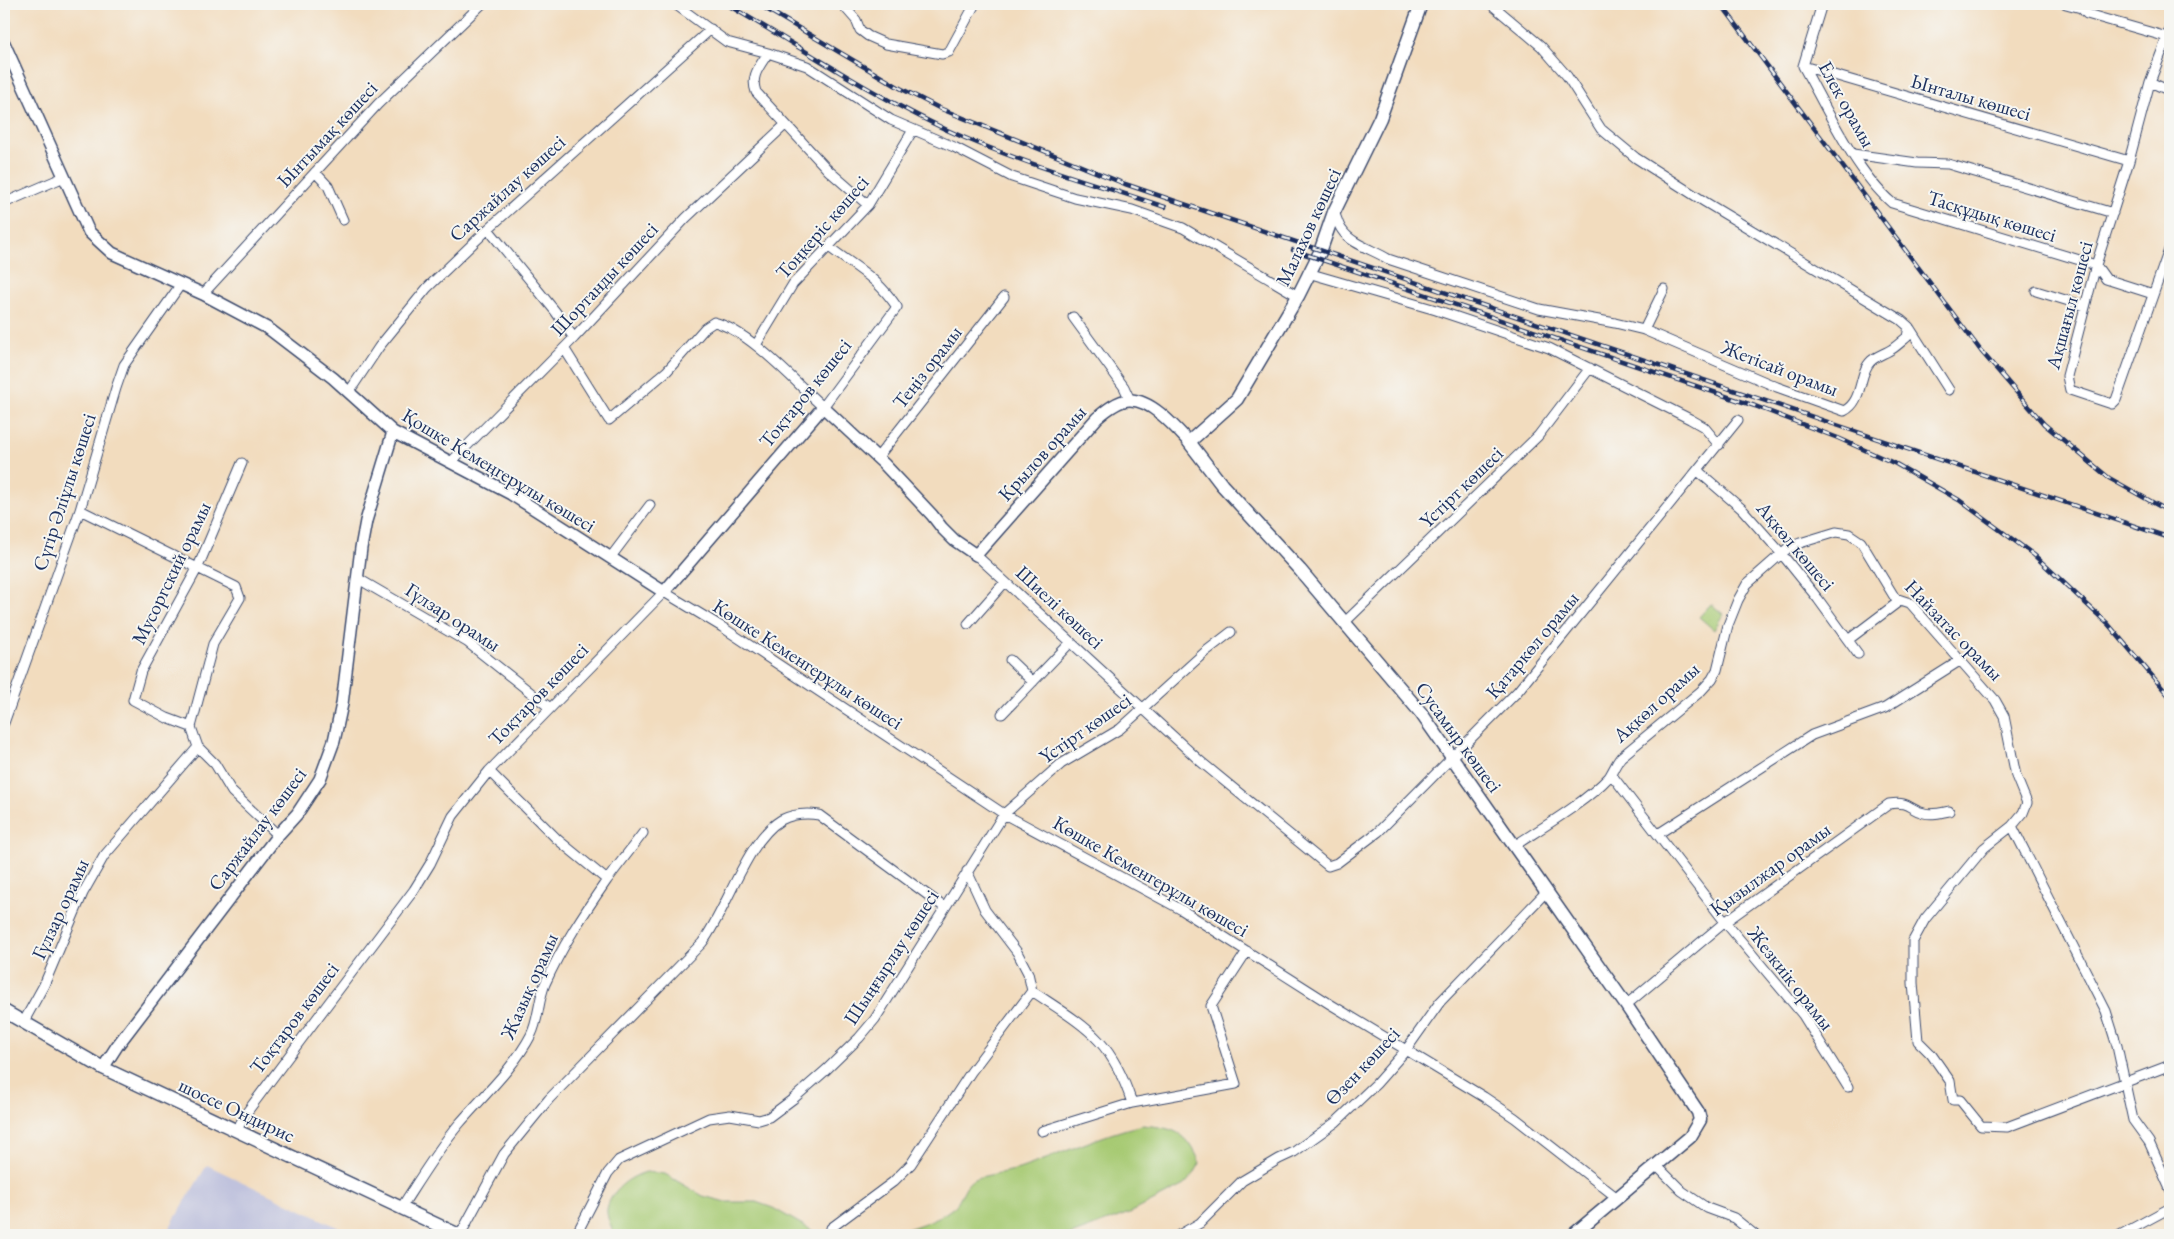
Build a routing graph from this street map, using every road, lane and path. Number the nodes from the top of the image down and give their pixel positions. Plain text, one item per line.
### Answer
1 (482, 4) edge
2 (675, 4) edge
3 (842, 4) edge
4 (975, 4) edge
5 (1420, 4) edge
6 (1491, 4) edge
7 (1822, 4) edge
8 (2066, 4) edge
9 (711, 29) junction
10 (2169, 33) edge
11 (4, 43) edge
12 (768, 53) junction
13 (1803, 66) junction
14 (2150, 82) junction
15 (2170, 91) edge
16 (785, 125) junction
17 (913, 130) junction
18 (1853, 154) junction
19 (2129, 161) junction
20 (315, 172) junction
21 (64, 177) junction
22 (4, 203) edge
23 (868, 205) junction
24 (1901, 207) joint
25 (1334, 212) junction
26 (2113, 213) junction
27 (343, 220) dead end
28 (488, 229) junction
29 (829, 247) junction
30 (2170, 247) edge
31 (2096, 265) junction
32 (1308, 273) junction
33 (181, 284) junction
34 (1664, 289) dead end
35 (2036, 292) dead end
36 (203, 294) junction
37 (2153, 294) junction
38 (1298, 296) junction
39 (1004, 297) dead end
40 (2085, 306) junction
41 (1074, 317) dead end
42 (1909, 326) junction
43 (1644, 330) junction
44 (574, 338) junction
45 (756, 345) junction
46 (564, 348) junction
47 (1590, 368) junction
48 (1949, 390) dead end
49 (349, 392) junction
50 (1130, 400) junction
51 (823, 407) junction
52 (1738, 420) dead end
53 (393, 432) junction
54 (1189, 442) junction
55 (1719, 445) junction
56 (877, 458) junction
57 (452, 461) junction
58 (242, 463) dead end
59 (1698, 471) junction
60 (650, 506) dead end
61 (80, 510) junction
62 (1782, 553) junction
63 (976, 555) junction
64 (610, 558) junction
65 (198, 567) junction
66 (357, 578) junction
67 (1005, 582) junction
68 (664, 592) junction
69 (1901, 600) junction
70 (1345, 622) junction
71 (968, 624) dead end
72 (1231, 632) dead end
73 (1848, 640) junction
74 (1071, 642) junction
75 (1858, 654) dead end
76 (1010, 660) dead end
77 (1960, 660) junction
78 (1033, 682) junction
79 (550, 708) junction
80 (1143, 710) junction
81 (1002, 714) dead end
82 (4, 723) edge
83 (191, 727) junction
84 (198, 747) junction
85 (1453, 758) junction
86 (489, 771) junction
87 (1610, 774) junction
88 (1949, 811) dead end
89 (1004, 814) junction
90 (2012, 826) junction
91 (643, 833) dead end
92 (1658, 834) junction
93 (278, 835) junction
94 (1514, 846) junction
95 (1354, 851) joint
96 (968, 871) junction
97 (608, 880) junction
98 (1547, 891) junction
99 (944, 907) junction
100 (1725, 922) junction
101 (1246, 951) junction
102 (1032, 992) junction
103 (1626, 1006) junction
104 (4, 1011) edge
105 (23, 1023) junction
106 (1406, 1050) junction
107 (2168, 1066) dead end
108 (103, 1068) junction
109 (2124, 1082) junction
110 (1848, 1087) dead end
111 (1132, 1103) junction
112 (236, 1131) junction
113 (1042, 1131) dead end
114 (1656, 1165) junction
115 (2170, 1188) edge
116 (1616, 1197) junction
117 (401, 1208) junction
118 (2170, 1208) edge
119 (832, 1228) dead end
120 (460, 1235) edge
121 (576, 1235) edge
122 (1179, 1235) edge
123 (1573, 1235) edge
124 (1755, 1235) edge
125 (2120, 1235) edge

1 - 20 street, Ынтымақ көшесі
2 - 9 street
3 - 4 street
5 - 25 main road, Малахов көшесі
6 - 42 street
7 - 13 street, Елек орамы
8 - 10 street
9 - 12 street
9 - 28 street, Саржайлау көшесі
10 - 14 street, Ақшағыл көшесі
11 - 21 street, Қошке Кемеңгерұлы көшесі
12 - 16 street
12 - 17 street
13 - 18 street, Елек орамы
13 - 19 street, Ынталы көшесі
14 - 15 street
14 - 19 street, Ақшағыл көшесі
16 - 23 street
16 - 44 street, Шортанды көшесі
17 - 23 street, Тоңкерiс көшесі
17 - 38 street
18 - 24 street, Елек орамы
18 - 26 street
19 - 26 street, Ақшағыл көшесі
20 - 27 street
20 - 36 street, Ынтымақ көшесі
21 - 22 street
21 - 33 street, Қошке Кемеңгерұлы көшесі
23 - 29 street, Тоңкерiс көшесі
24 - 31 street, Тасқұдық көшесі
25 - 32 main road, Малахов көшесі
25 - 43 street, Жетісай орамы
26 - 31 street, Ақшағыл көшесі
28 - 44 street
28 - 49 street, Саржайлау көшесі
29 - 45 street, Тоңкерiс көшесі
29 - 51 street, Тоқтаров көшесі
30 - 37 street, Ақшағыл көшесі
31 - 37 street, Тасқұдық көшесі
31 - 40 street, Ақшағыл көшесі
32 - 38 main road, Малахов көшесі
32 - 47 street
33 - 36 street, Қошке Кемеңгерұлы көшесі
33 - 61 street, Сүгір Әліұлы көшесі
34 - 43 street
35 - 40 street
36 - 49 street, Қошке Кемеңгерұлы көшесі
37 - 40 street, Ақшағыл көшесі
38 - 54 main road, Малахов көшесі
39 - 56 street, Теңіз орамы
41 - 50 street
42 - 43 street, Жетісай орамы
42 - 48 street
44 - 46 street, Шортанды көшесі
45 - 46 street, Шиелі көшесі
45 - 51 street, Шиелі көшесі
46 - 57 street, Шортанды көшесі
47 - 55 street
47 - 70 street, Үстірт көшесі
49 - 53 street, Қошке Кемеңгерұлы көшесі
50 - 54 street, Сусамыр көшесі
50 - 63 street, Крылов орамы
51 - 56 street, Шиелі көшесі
51 - 68 street, Тоқтаров көшесі
52 - 55 street, Қатаркөл орамы
53 - 57 street, Қошке Кемеңгерұлы көшесі
53 - 66 street, Саржайлау көшесі
54 - 70 main road, Сусамыр көшесі
55 - 59 street, Қатаркөл орамы
56 - 63 street, Шиелі көшесі
57 - 64 street, Қошке Кемеңгерұлы көшесі
58 - 65 street, Мусоргский орамы
59 - 62 street, Ақкөл көшесі
59 - 85 street, Қатаркөл орамы
60 - 64 street
61 - 65 street
61 - 82 street, Сүгір Әліұлы көшесі
62 - 69 street, Найзатас орамы
62 - 73 street, Ақкөл көшесі
62 - 87 street, Ақкөл орамы
63 - 67 street, Шиелі көшесі
64 - 68 street, Қошке Кемеңгерұлы көшесі
65 - 83 street
65 - 83 street, Мусоргский орамы
66 - 79 street, Гүлзар орамы
66 - 93 street, Саржайлау көшесі
67 - 71 street
67 - 74 street, Шиелі көшесі
68 - 79 street, Тоқтаров көшесі
68 - 89 street, Көшке Кеменгерұлы көшесі
69 - 73 street
69 - 77 street, Найзатас орамы
70 - 85 main road, Сусамыр көшесі
72 - 80 street, Үстірт көшесі
73 - 75 street, Ақкөл көшесі
74 - 78 street
74 - 80 street, Шиелі көшесі
76 - 78 street
77 - 90 street, Найзатас орамы
77 - 92 street
78 - 81 street
79 - 86 street, Тоқтаров көшесі
80 - 89 street, Үстірт көшесі
80 - 95 street, Шиелі көшесі
83 - 84 street
84 - 93 street
84 - 105 street, Гүлзар орамы
85 - 94 main road, Сусамыр көшесі
85 - 95 street, Қатаркөл орамы
86 - 97 street
86 - 112 street, Тоқтаров көшесі
87 - 92 street, Жезкиік орамы
87 - 94 street, Ақкөл орамы
88 - 100 street, Қызылжар орамы
89 - 96 street, Шыңғырлау көшесі
89 - 101 street, Көшке Кеменгерұлы көшесі
90 - 109 street
90 - 109 street, Найзатас орамы
91 - 97 street, Жазық орамы
92 - 100 street, Жезкиік орамы
93 - 108 street, Саржайлау көшесі
94 - 98 main road, Сусамыр көшесі
96 - 99 street, Шыңғырлау көшесі
96 - 102 street
97 - 117 street, Жазық орамы
98 - 103 main road, Сусамыр көшесі
98 - 106 street, Өзен көшесі
99 - 120 street
99 - 121 street, Шыңғырлау көшесі
100 - 103 street, Қызылжар орамы
100 - 110 street, Жезкиік орамы
101 - 106 street, Көшке Кеменгерұлы көшесі
101 - 111 street
102 - 111 street
102 - 119 street
103 - 114 main road, Сусамыр көшесі
104 - 105 main road, шоссе Ондирис
105 - 108 main road, шоссе Ондирис
106 - 116 street, Көшке Кеменгерұлы көшесі
106 - 122 street, Өзен көшесі
107 - 109 street
108 - 112 main road, шоссе Ондирис
109 - 115 street
111 - 113 street
112 - 117 main road, шоссе Ондирис
114 - 116 main road
114 - 124 street
116 - 123 main road
117 - 120 main road, шоссе Ондирис
118 - 125 street

